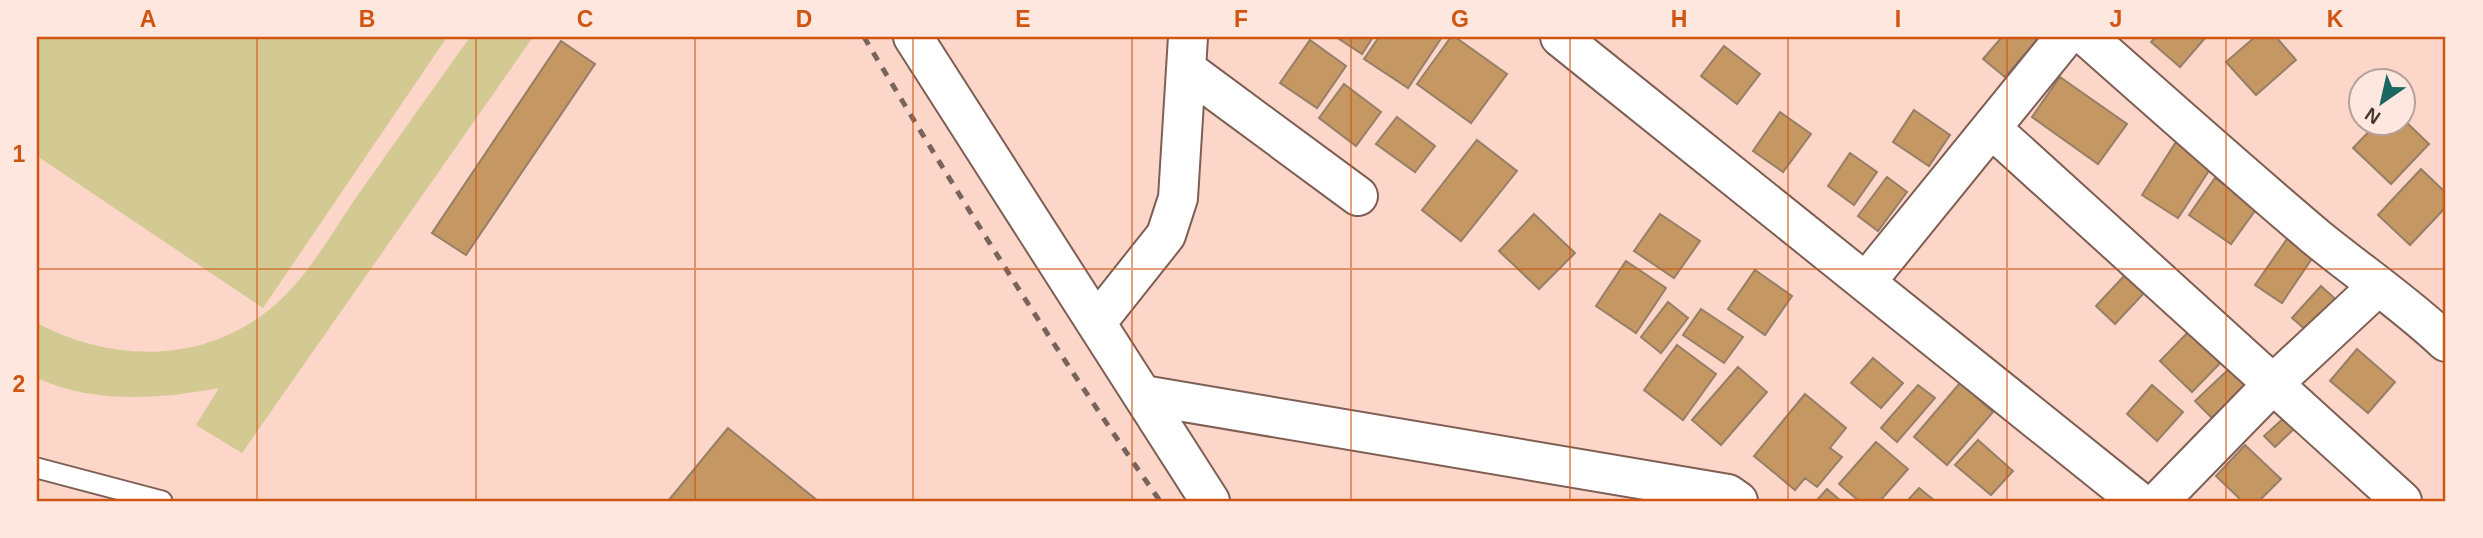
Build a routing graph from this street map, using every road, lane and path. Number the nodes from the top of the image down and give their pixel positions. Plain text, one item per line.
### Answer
1 (913, 37) edge
2 (1560, 37) edge
3 (2065, 37) edge
4 (2087, 37) edge
5 (1187, 53) edge
6 (1991, 128) junction
7 (1358, 196) dead end
8 (1866, 282) junction
9 (2377, 288) junction
10 (1097, 322) junction
11 (2446, 342) edge
12 (2273, 384) junction
13 (1143, 395) junction
14 (37, 468) edge
15 (162, 501) edge
16 (1210, 501) edge
17 (1738, 501) edge
18 (2138, 501) edge
19 (2159, 501) edge
20 (2402, 501) edge

1 - 10 street
2 - 8 street
3 - 6 street
4 - 9 street
5 - 7 street
5 - 10 street
6 - 8 street
6 - 12 street
8 - 18 street
9 - 11 street
9 - 12 street
10 - 13 street
12 - 19 street
12 - 20 street
13 - 16 street
13 - 17 street
14 - 15 lane

